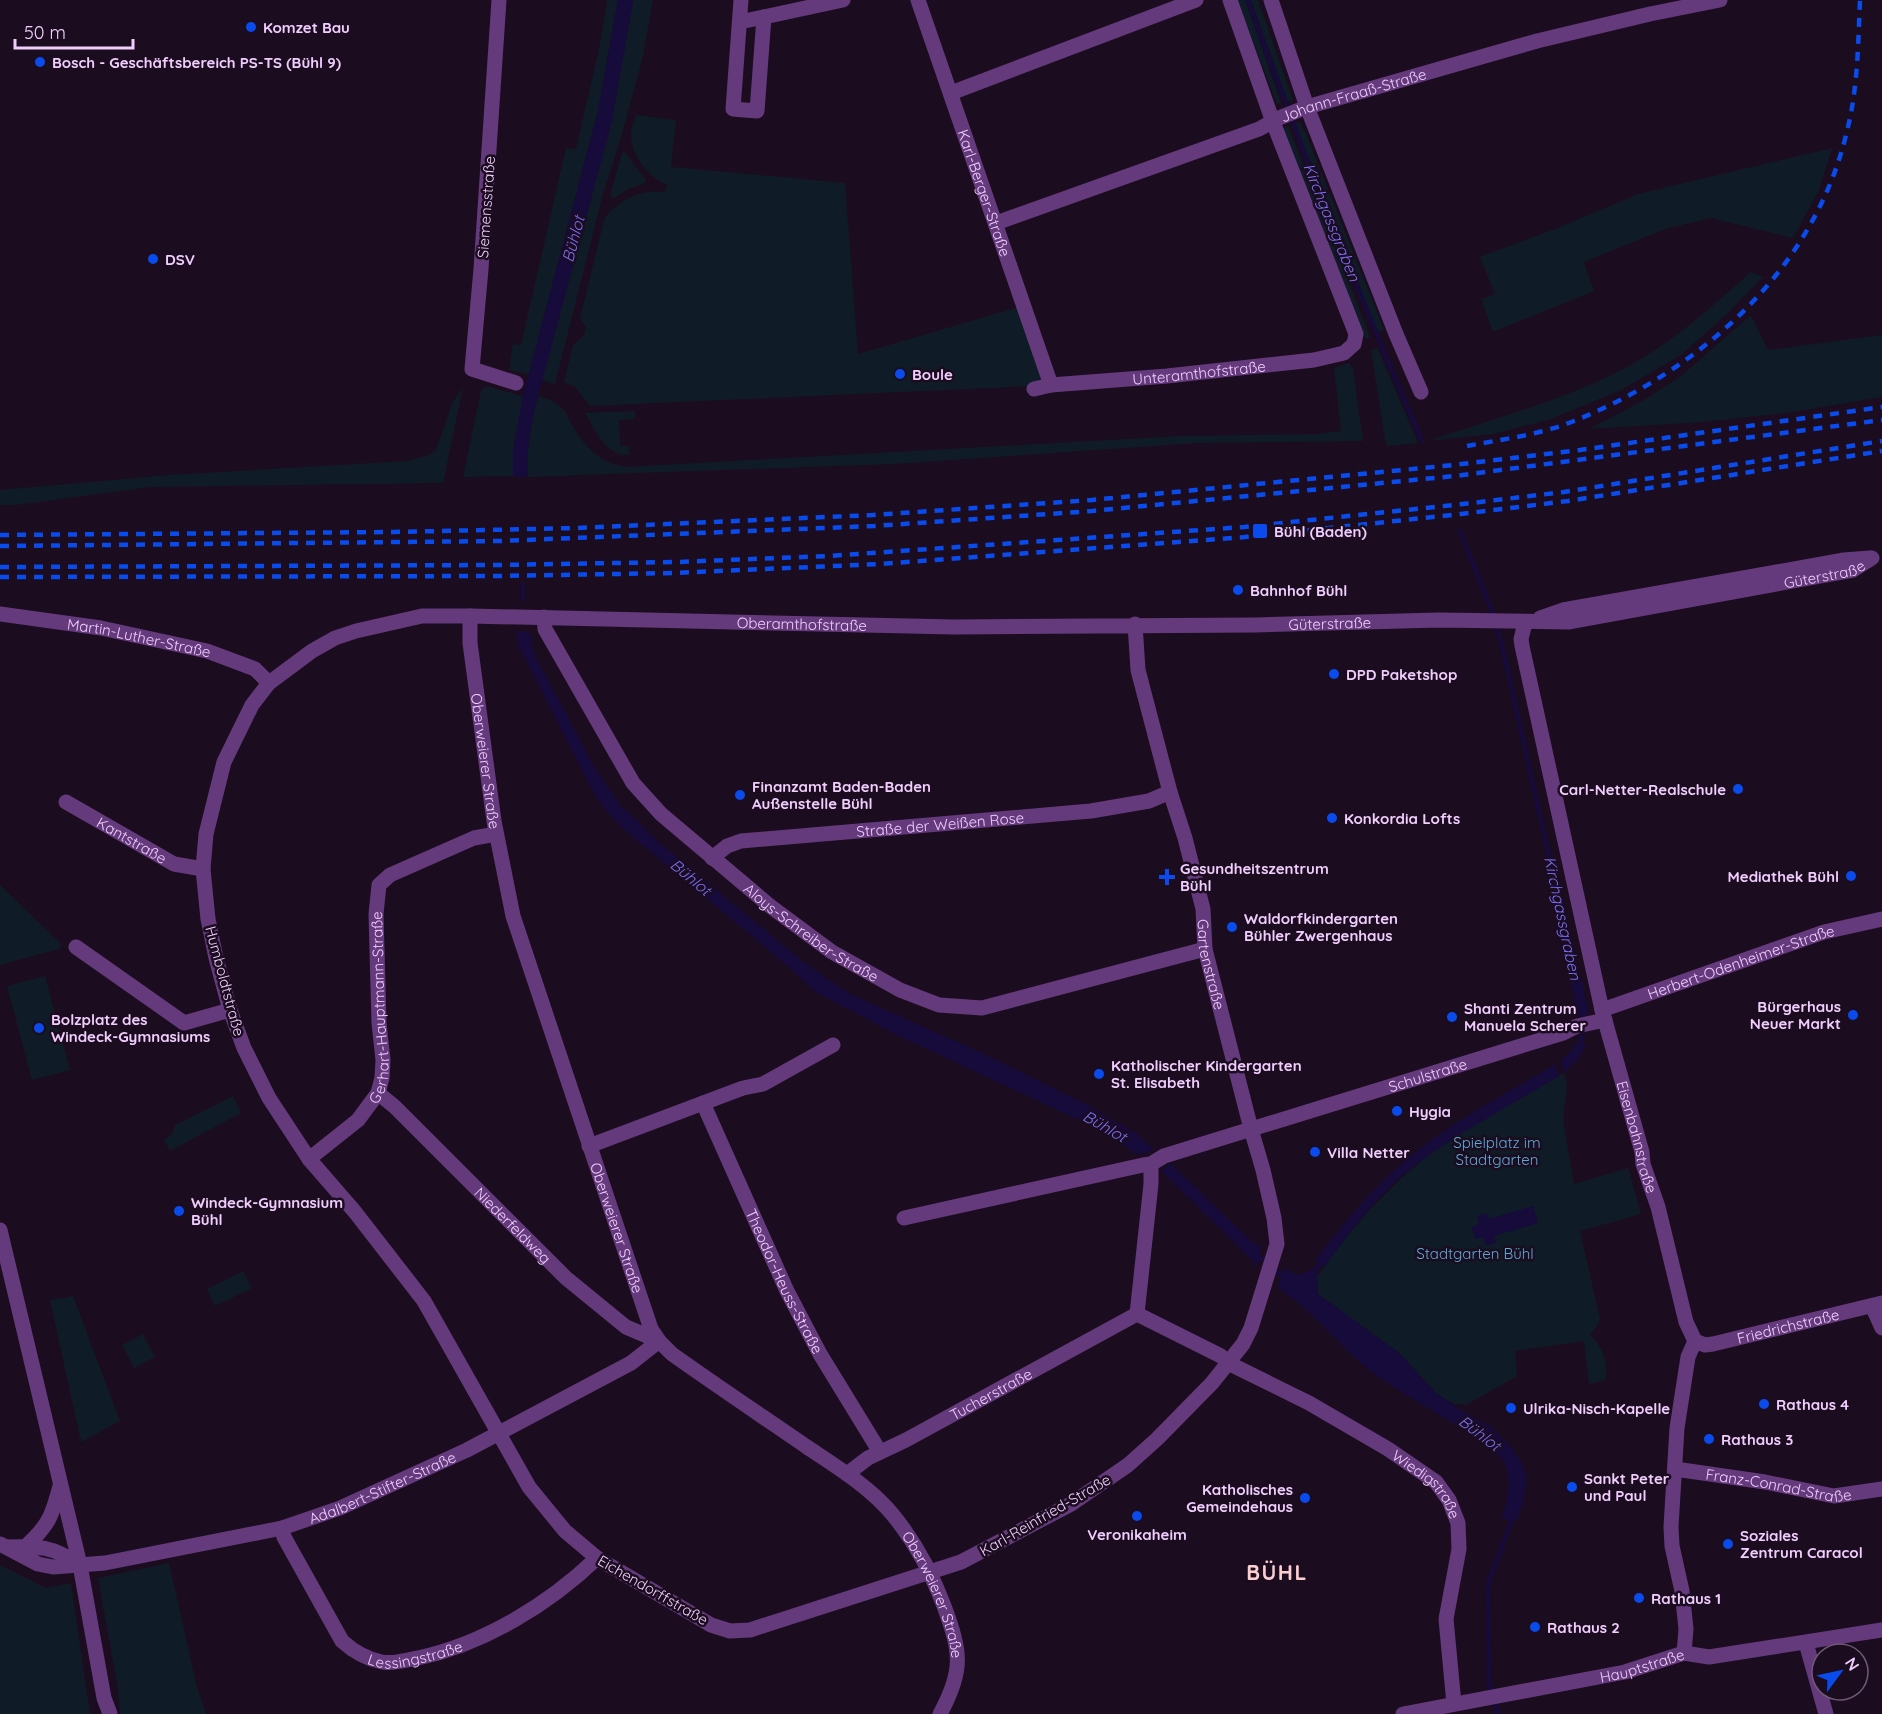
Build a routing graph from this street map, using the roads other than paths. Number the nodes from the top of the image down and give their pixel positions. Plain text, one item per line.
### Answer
1 (499, 0) edge
2 (741, 0) edge
3 (843, 0) edge
4 (918, 0) edge
5 (1196, 0) edge
6 (1230, 0) edge
7 (1271, 0) edge
8 (1720, 0) edge
9 (1650, 7) edge
10 (764, 17) junction
11 (740, 22) junction
12 (951, 93) junction
13 (1302, 108) junction
14 (1276, 120) junction
15 (996, 223) junction
16 (516, 383) dead end
17 (1043, 389) joint
18 (1421, 392) dead end
19 (1877, 557) edge
20 (0, 614) edge
21 (470, 616) junction
22 (544, 617) junction
23 (1525, 623) junction
24 (1135, 624) junction
25 (269, 683) junction
26 (1170, 792) junction
27 (66, 802) dead end
28 (496, 834) junction
29 (712, 858) junction
30 (203, 868) junction
31 (1882, 919) edge
32 (76, 947) dead end
33 (1205, 949) junction
34 (230, 1010) junction
35 (1593, 1020) junction
36 (833, 1045) dead end
37 (378, 1093) junction
38 (703, 1103) junction
39 (1251, 1129) junction
40 (589, 1146) junction
41 (309, 1159) junction
42 (1152, 1164) junction
43 (904, 1218) dead end
44 (0, 1230) edge
45 (1877, 1305) edge
46 (1137, 1314) junction
47 (1882, 1328) edge
48 (659, 1341) junction
49 (1695, 1341) junction
50 (1228, 1363) junction
51 (499, 1432) junction
52 (880, 1452) junction
53 (1675, 1469) junction
54 (847, 1474) junction
55 (61, 1483) junction
56 (1882, 1489) edge
57 (282, 1528) junction
58 (3, 1546) edge
59 (26, 1546) junction
60 (597, 1558) junction
61 (80, 1565) junction
62 (931, 1572) junction
63 (1882, 1630) edge
64 (1806, 1643) junction
65 (1684, 1653) junction
66 (104, 1698) junction
67 (1454, 1704) junction
68 (1413, 1713) edge
69 (102, 1714) edge
70 (110, 1714) edge
71 (940, 1714) edge
72 (1826, 1714) edge

1 - 16 street, Siemensstraße
2 - 11 street
3 - 10 street
4 - 12 street, Karl-Berger-Straße
5 - 12 street
6 - 14 street
7 - 13 street
8 - 9 street, Johann-Fraaß-Straße
9 - 13 street, Johann-Fraaß-Straße
10 - 11 street
10 - 11 street
12 - 15 street, Karl-Berger-Straße
13 - 14 street, Johann-Fraaß-Straße
13 - 18 street
14 - 15 street, Johann-Fraaß-Straße
14 - 17 street, Unteramthofstraße
15 - 17 street, Karl-Berger-Straße
19 - 23 street, Güterstraße
20 - 25 street, Martin-Luther-Straße
21 - 22 street, Oberamthofstraße
21 - 25 street, Humboldtstraße
21 - 28 street, Oberweierer Straße
22 - 24 street, Oberamthofstraße
22 - 29 street, Aloys-Schreiber-Straße
23 - 24 street, Güterstraße
23 - 35 street, Eisenbahnstraße
24 - 26 street, Gartenstraße
25 - 30 street, Humboldtstraße
26 - 29 street, Straße der Weißen Rose
26 - 33 street, Gartenstraße
27 - 30 street, Kantstraße
28 - 37 street, Gerhart-Hauptmann-Straße
28 - 40 street, Oberweierer Straße
29 - 33 street, Aloys-Schreiber-Straße
30 - 34 street, Humboldtstraße
31 - 35 street, Herbert-Odenheimer-Straße
32 - 34 street
33 - 39 street, Gartenstraße
34 - 41 street, Humboldtstraße
35 - 39 street, Schulstraße
35 - 49 street, Eisenbahnstraße
36 - 38 street
37 - 41 street, Gerhart-Hauptmann-Straße
37 - 48 street, Niederfeldweg
38 - 40 street
38 - 52 street, Theodor-Heuss-Straße
39 - 42 street
39 - 50 street, Karl-Reinfried-Straße
40 - 48 street, Oberweierer Straße
41 - 51 street, Humboldtstraße
42 - 43 street
42 - 46 street
44 - 55 street
45 - 47 street
45 - 49 street, Friedrichstraße
46 - 50 street
46 - 52 street, Tucherstraße
48 - 51 street, Adalbert-Stifter-Straße
48 - 54 street, Oberweierer Straße
49 - 53 street
50 - 62 street, Karl-Reinfried-Straße
50 - 67 street, Wiedigstraße
51 - 57 street, Adalbert-Stifter-Straße
51 - 60 street, Eichendorffstraße
52 - 54 street, Tucherstraße
53 - 56 street, Franz-Conrad-Straße
53 - 65 street
54 - 62 street, Oberweierer Straße
55 - 59 street
55 - 61 street
57 - 60 street, Lessingstraße
57 - 61 street, Adalbert-Stifter-Straße
58 - 59 street
58 - 61 street, Adalbert-Stifter-Straße
59 - 61 street
60 - 62 street, Eichendorffstraße
61 - 66 street
62 - 71 street, Oberweierer Straße
63 - 64 street, Hauptstraße
64 - 65 street, Hauptstraße
64 - 72 street
65 - 67 street, Hauptstraße
66 - 69 street
66 - 70 street
67 - 68 street, Hauptstraße

